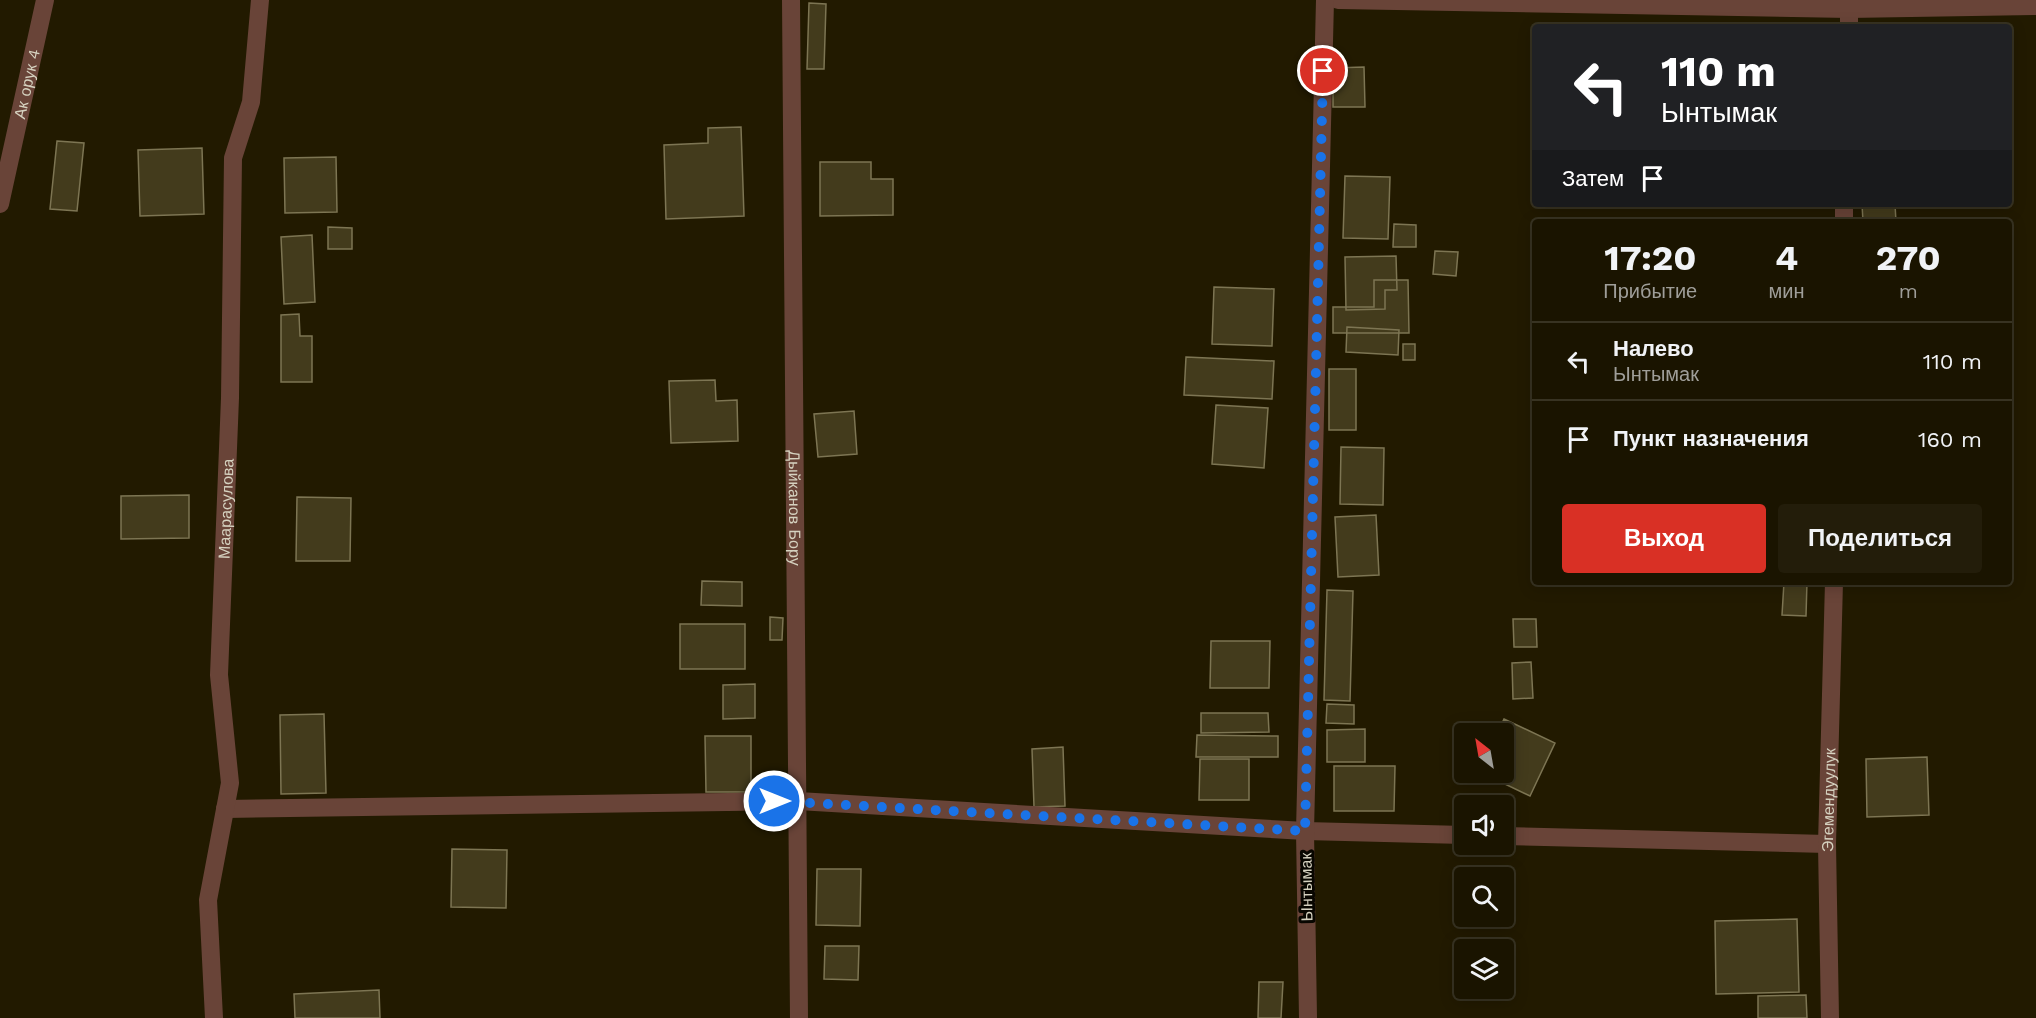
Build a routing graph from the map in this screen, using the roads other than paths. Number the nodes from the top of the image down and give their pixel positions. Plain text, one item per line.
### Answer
1 (45, 0) edge
2 (260, 0) edge
3 (791, 0) edge
4 (1325, 0) edge
5 (1338, 0) edge
6 (2036, 6) edge
7 (1849, 12) edge
8 (0, 204) edge
9 (1834, 585) edge
10 (798, 801) junction
11 (225, 809) junction
12 (1305, 831) junction
13 (1454, 835) edge
14 (1514, 836) edge
15 (1827, 844) junction
16 (214, 1018) edge
17 (799, 1018) edge
18 (1308, 1018) edge
19 (1830, 1018) edge

1 - 8 street, Ак орук 4
2 - 11 street, Маарасулова
3 - 10 street, Дыйканов Бору
4 - 12 street, Ынтымак
5 - 7 street
6 - 7 street
9 - 15 street, Эгемендуулук
10 - 11 street
10 - 12 street
10 - 17 street, Дыйканов Бору
11 - 16 street, Маарасулова
12 - 13 street
12 - 18 street, Ынтымак
14 - 15 street
15 - 19 street, Эгемендуулук

